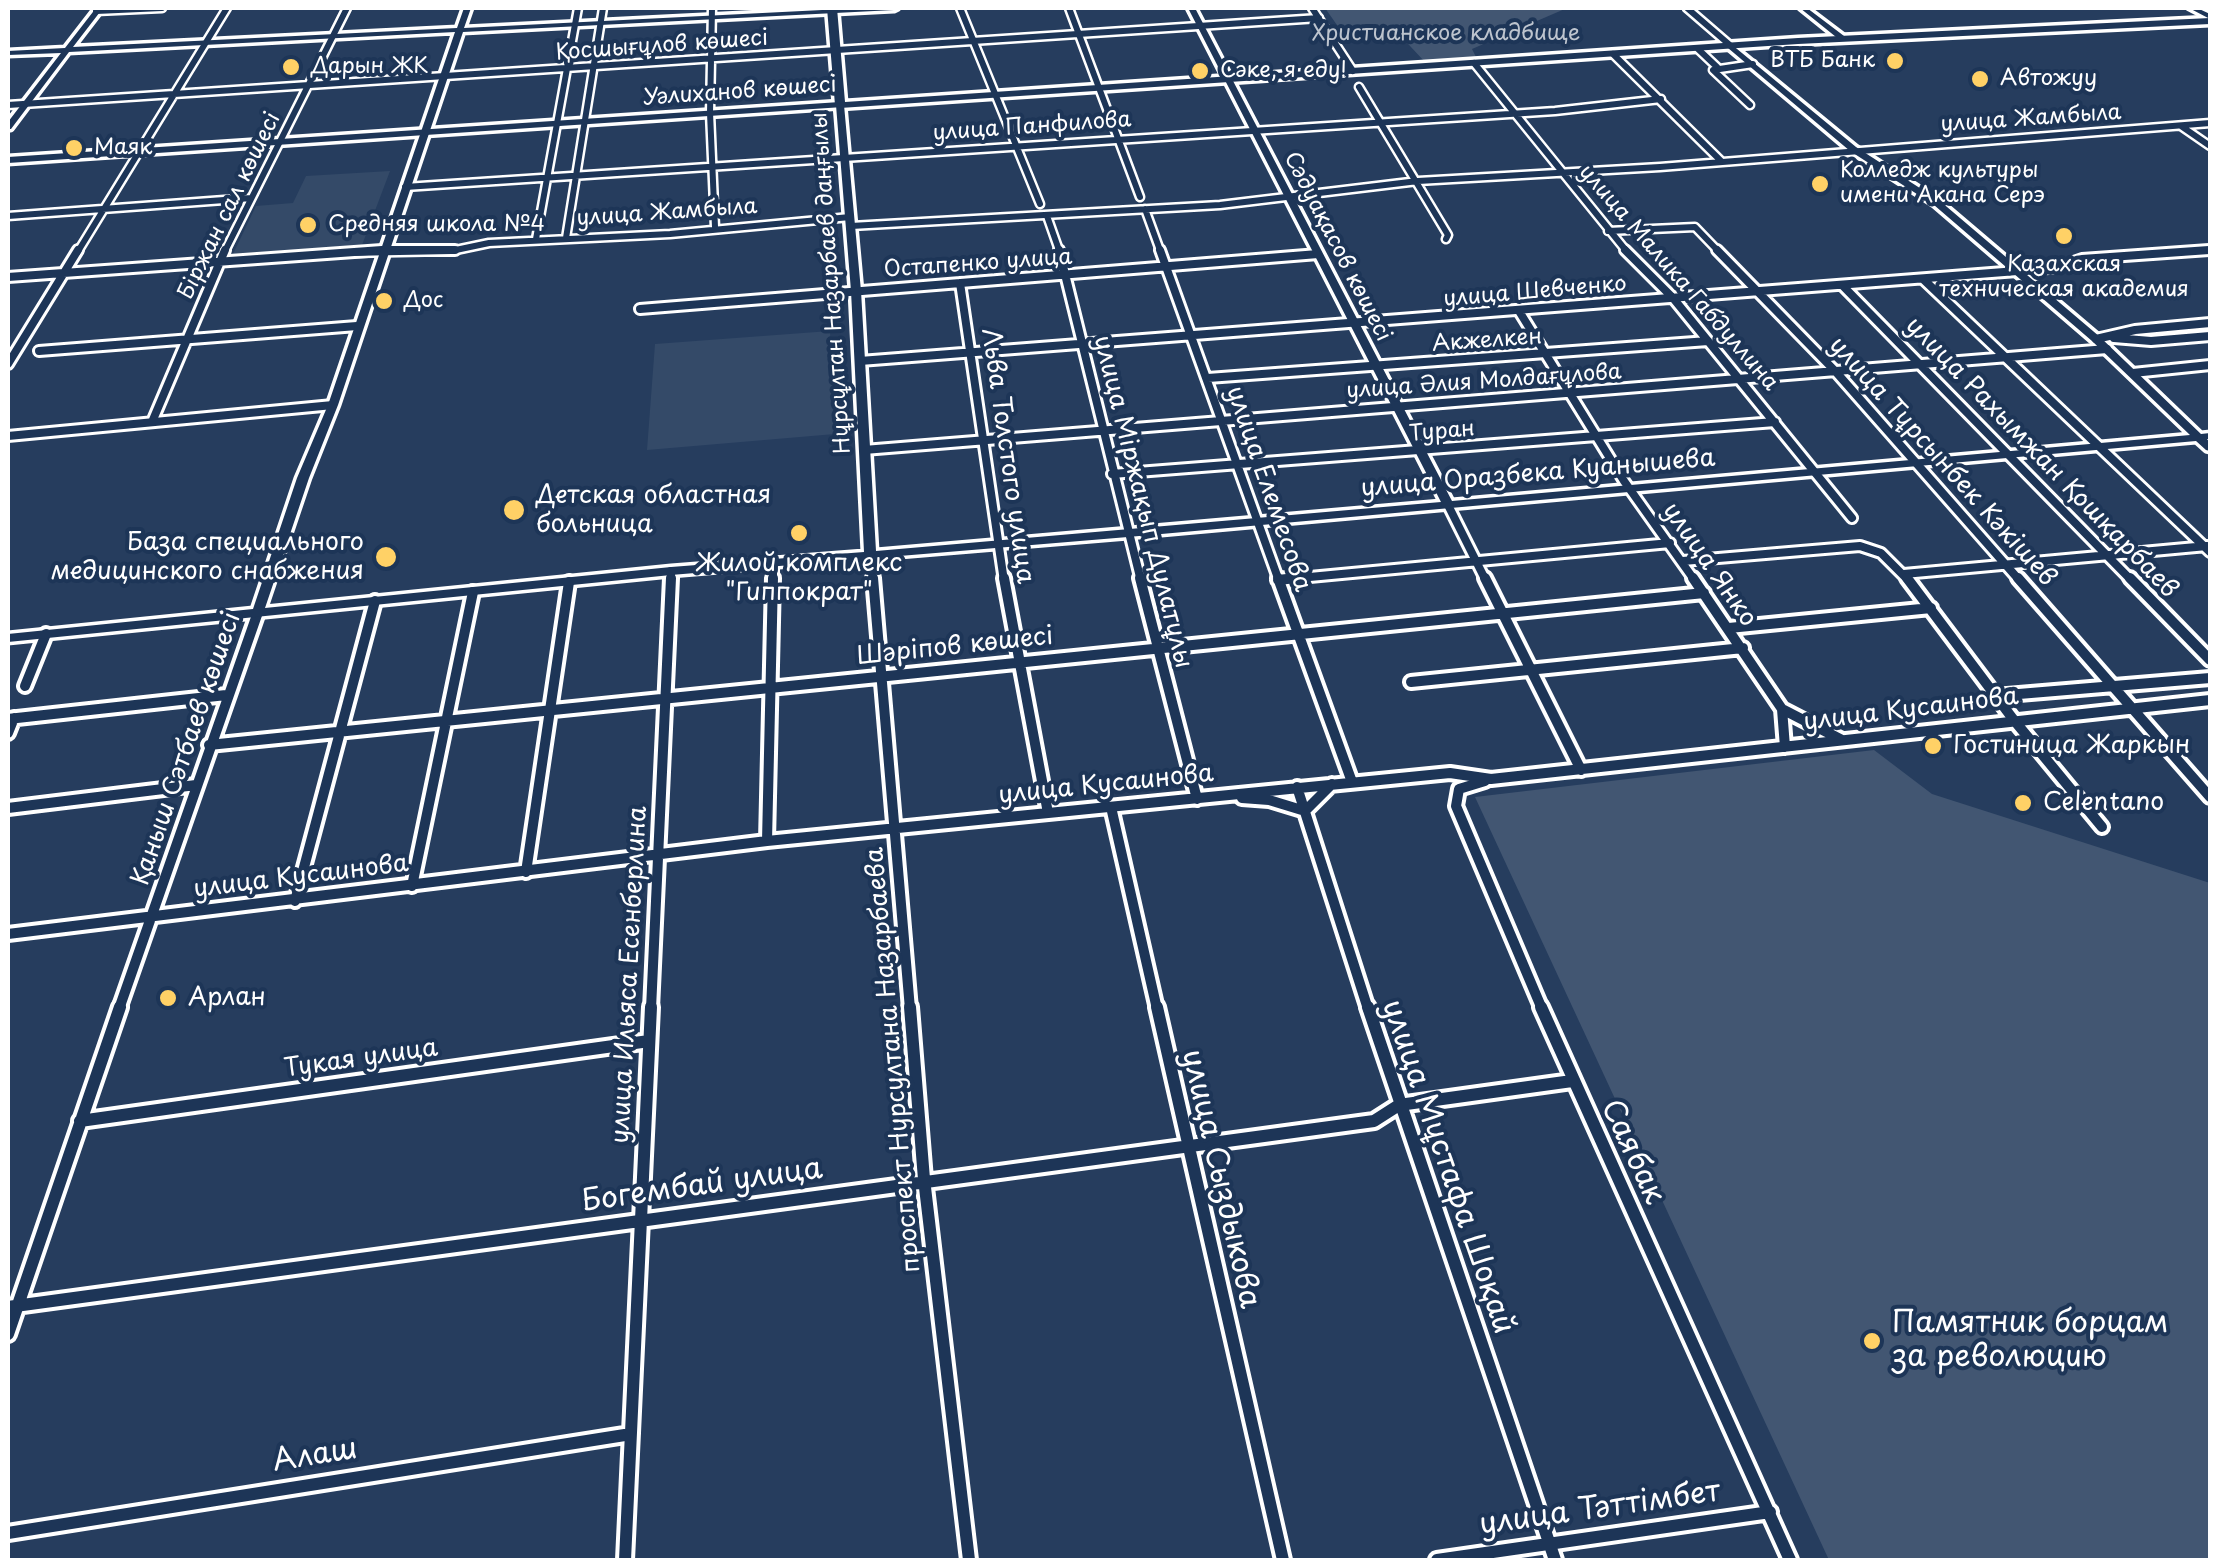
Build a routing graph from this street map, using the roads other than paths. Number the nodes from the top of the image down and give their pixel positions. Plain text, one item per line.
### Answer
1 (162, 8) edge
2 (227, 8) edge
3 (347, 8) edge
4 (467, 8) edge
5 (578, 8) edge
6 (603, 8) edge
7 (894, 8) edge
8 (960, 8) edge
9 (1069, 8) edge
10 (1190, 8) edge
11 (1312, 8) edge
12 (1687, 8) edge
13 (1804, 8) edge
14 (2194, 8) edge
15 (98, 9) edge
16 (832, 9) edge
17 (712, 12) edge
18 (1319, 18) junction
19 (2210, 19) edge
20 (600, 22) junction
21 (574, 23) junction
22 (1200, 26) junction
23 (460, 28) junction
24 (334, 35) junction
25 (1080, 35) junction
26 (1844, 39) junction
27 (208, 42) junction
28 (973, 43) junction
29 (1731, 46) junction
30 (67, 49) junction
31 (1698, 49) junction
32 (835, 52) junction
33 (8, 53) edge
34 (1613, 54) junction
35 (710, 60) junction
36 (1474, 64) junction
37 (1752, 64) junction
38 (1425, 66) junction
39 (1717, 67) junction
40 (592, 68) junction
41 (566, 70) junction
42 (1353, 71) junction
43 (443, 77) junction
44 (1226, 80) junction
45 (308, 86) junction
46 (1359, 87) dead end
47 (1098, 88) junction
48 (173, 95) junction
49 (996, 95) junction
50 (1662, 99) junction
51 (26, 104) junction
52 (8, 105) edge
53 (840, 105) junction
54 (1750, 105) dead end
55 (1512, 111) junction
56 (710, 114) junction
57 (1378, 120) junction
58 (584, 122) junction
59 (558, 123) junction
60 (2210, 124) edge
61 (2180, 125) junction
62 (8, 127) edge
63 (1253, 130) junction
64 (424, 132) junction
65 (1118, 138) junction
66 (280, 141) junction
67 (1016, 145) junction
68 (2210, 146) edge
69 (1853, 150) junction
70 (136, 151) junction
71 (844, 157) junction
72 (8, 160) edge
73 (1721, 161) junction
74 (712, 166) junction
75 (1561, 172) junction
76 (574, 176) junction
77 (548, 177) junction
78 (1418, 182) junction
79 (405, 187) junction
80 (1288, 195) junction
81 (1140, 197) dead end
82 (251, 198) junction
83 (1040, 204) dead end
84 (102, 209) junction
85 (1145, 209) junction
86 (8, 216) edge
87 (1048, 216) junction
88 (850, 222) junction
89 (715, 227) junction
90 (1608, 231) junction
91 (566, 238) junction
92 (1446, 239) dead end
93 (536, 240) junction
94 (383, 250) junction
95 (2210, 250) edge
96 (1318, 254) junction
97 (219, 263) junction
98 (1167, 267) junction
99 (2016, 271) junction
100 (66, 274) junction
101 (1068, 276) junction
102 (8, 277) edge
103 (1923, 278) junction
104 (960, 283) junction
105 (1842, 285) junction
106 (856, 291) junction
107 (1758, 292) junction
108 (1672, 298) junction
109 (640, 309) dead end
110 (1519, 310) junction
111 (2210, 323) edge
112 (1354, 324) junction
113 (357, 326) junction
114 (1193, 336) junction
115 (2210, 336) edge
116 (2113, 338) junction
117 (186, 340) junction
118 (2096, 340) junction
119 (1708, 341) junction
120 (1080, 345) junction
121 (2106, 349) junction
122 (39, 351) dead end
123 (972, 354) junction
124 (1546, 354) junction
125 (2006, 358) junction
126 (860, 361) junction
127 (8, 363) edge
128 (1922, 365) junction
129 (2210, 365) edge
130 (1376, 367) junction
131 (1836, 372) junction
132 (2133, 373) junction
133 (1208, 378) junction
134 (1741, 380) junction
135 (1570, 393) junction
136 (333, 404) junction
137 (1396, 405) junction
138 (1222, 420) junction
139 (152, 422) junction
140 (1775, 422) junction
141 (1102, 431) junction
142 (8, 436) edge
143 (1599, 436) junction
144 (2205, 436) edge
145 (984, 440) junction
146 (2096, 446) junction
147 (2210, 448) edge
148 (864, 450) junction
149 (1420, 452) junction
150 (2005, 454) junction
151 (1912, 462) junction
152 (1238, 464) junction
153 (1814, 470) junction
154 (1112, 474) junction
155 (1630, 488) junction
156 (1448, 505) junction
157 (1852, 518) dead end
158 (1258, 523) junction
159 (1128, 534) junction
160 (1670, 543) junction
161 (998, 546) junction
162 (2208, 548) edge
163 (870, 555) junction
164 (2109, 555) junction
165 (1476, 561) junction
166 (1683, 562) junction
167 (774, 563) junction
168 (2008, 564) junction
169 (671, 572) junction
170 (1904, 574) junction
171 (1278, 580) junction
172 (569, 582) junction
173 (473, 592) junction
174 (1704, 593) junction
175 (376, 601) junction
176 (1931, 608) junction
177 (258, 612) junction
178 (1504, 613) junction
179 (1730, 628) junction
180 (46, 634) junction
181 (1298, 634) junction
182 (8, 638) edge
183 (1158, 648) junction
184 (1743, 648) junction
185 (1020, 660) junction
186 (2210, 660) edge
187 (1533, 670) junction
188 (884, 674) junction
189 (2210, 678) edge
190 (1410, 682) dead end
191 (25, 686) dead end
192 (770, 686) junction
193 (2116, 688) junction
194 (226, 695) junction
195 (1995, 696) junction
196 (665, 697) junction
197 (2210, 700) edge
198 (2134, 708) junction
199 (549, 709) junction
200 (1782, 710) junction
201 (11, 718) edge
202 (448, 720) junction
203 (2012, 720) junction
204 (341, 731) junction
205 (8, 732) edge
206 (1842, 740) junction
207 (209, 745) junction
208 (1785, 747) junction
209 (1581, 770) junction
210 (1491, 780) junction
211 (1352, 782) junction
212 (1332, 783) junction
213 (196, 784) junction
214 (1297, 787) junction
215 (1220, 796) junction
216 (2210, 797) edge
217 (1198, 799) junction
218 (1111, 807) junction
219 (8, 808) edge
220 (1305, 812) junction
221 (1048, 813) junction
222 (2102, 826) dead end
223 (896, 829) junction
224 (768, 841) junction
225 (658, 856) junction
226 (526, 872) junction
227 (412, 886) junction
228 (295, 901) junction
229 (152, 918) junction
230 (29, 932) junction
231 (8, 934) edge
232 (8, 942) edge
233 (649, 1041) junction
234 (1572, 1081) junction
235 (1398, 1105) junction
236 (80, 1121) junction
237 (1186, 1146) junction
238 (924, 1179) junction
239 (641, 1221) junction
240 (12, 1306) edge
241 (8, 1334) edge
242 (631, 1434) junction
243 (1770, 1512) junction
244 (8, 1533) edge
245 (1548, 1541) junction
246 (626, 1560) edge
247 (969, 1560) edge
248 (1283, 1560) edge
249 (1438, 1560) edge
250 (1554, 1560) edge
251 (1790, 1560) edge

1 - 15 street
2 - 27 street
3 - 24 street, Біржан сал көшесі
4 - 23 street, Қаныш Сәтбаев көшесі
5 - 21 street
6 - 20 street
7 - 16 street
8 - 28 street
9 - 25 street
10 - 22 street, Сәдуақасов көшесі
11 - 18 street
12 - 29 street
13 - 26 street
14 - 19 street
15 - 30 street
16 - 17 street
16 - 32 highway, Нұрсұлтан Назарбаев даңғылы
17 - 20 street
17 - 35 street
18 - 22 street, Қосшығұлов көшесі
18 - 42 street
19 - 26 highway
20 - 21 street
20 - 40 street
21 - 23 street
21 - 41 street
22 - 25 street, Қосшығұлов көшесі
22 - 44 street, Сәдуақасов көшесі
23 - 24 street
23 - 43 street, Қаныш Сәтбаев көшесі
24 - 27 street
24 - 45 street, Біржан сал көшесі
25 - 28 street, Қосшығұлов көшесі
25 - 47 street
26 - 29 highway
27 - 30 street
27 - 48 street
28 - 32 street, Қосшығұлов көшесі
28 - 49 street
29 - 31 highway
29 - 37 street
29 - 38 highway
30 - 33 street
30 - 51 street
31 - 34 highway
31 - 39 street
32 - 35 street, Қосшығұлов көшесі
32 - 53 highway, Нұрсұлтан Назарбаев даңғылы
34 - 36 highway, Уәлиханов көшесі
34 - 50 street
35 - 40 street, Қосшығұлов көшесі
35 - 56 street
36 - 38 highway, Уәлиханов көшесі
36 - 55 street, улица Малика Габдуллина
37 - 39 street
37 - 69 street
38 - 42 highway, Уәлиханов көшесі
39 - 54 street
40 - 41 street, Қосшығұлов көшесі
40 - 58 street
41 - 43 street, Қосшығұлов көшесі
41 - 59 street
42 - 44 highway, Уәлиханов көшесі
43 - 45 street, Қосшығұлов көшесі
43 - 64 street, Қаныш Сәтбаев көшесі
44 - 47 highway, Уәлиханов көшесі
44 - 63 street, Сәдуақасов көшесі
45 - 48 street, Қосшығұлов көшесі
45 - 66 street, Біржан сал көшесі
46 - 57 street
47 - 49 highway, Уәлиханов көшесі
47 - 65 street
48 - 51 street, Қосшығұлов көшесі
48 - 70 street
49 - 53 highway, Уәлиханов көшесі
49 - 67 street
50 - 55 street, улица Панфилова
50 - 73 street
51 - 52 street, Қосшығұлов көшесі
51 - 62 street
53 - 56 main road, Уәлиханов көшесі
53 - 71 street, Нұрсұлтан Назарбаев даңғылы
55 - 57 street, улица Панфилова
55 - 75 street, улица Малика Габдуллина
56 - 58 main road, Уәлиханов көшесі
56 - 74 street
57 - 63 street, улица Панфилова
57 - 78 street
58 - 59 main road, Уәлиханов көшесі
58 - 76 street
59 - 64 main road, Уәлиханов көшесі
59 - 77 street
60 - 61 street, улица Жамбыла
61 - 68 street
61 - 69 street, улица Жамбыла
63 - 65 street, улица Панфилова
63 - 80 street, Сәдуақасов көшесі
64 - 66 main road, Уәлиханов көшесі
64 - 79 street, Қаныш Сәтбаев көшесі
65 - 67 street, улица Панфилова
65 - 81 street
66 - 70 main road, Уәлиханов көшесі
66 - 82 street, Біржан сал көшесі
67 - 71 street, улица Панфилова
67 - 83 street
69 - 73 street, улица Жамбыла
69 - 99 street
70 - 72 main road, Уәлиханов көшесі
70 - 84 street
71 - 74 street, улица Панфилова
71 - 88 street, Нұрсұлтан Назарбаев даңғылы
73 - 75 street, улица Жамбыла
74 - 76 street, улица Панфилова
74 - 89 street
75 - 78 street, улица Жамбыла
75 - 90 street, улица Малика Габдуллина
76 - 77 street, улица Панфилова
76 - 91 street
77 - 79 street, улица Панфилова
77 - 93 street
78 - 80 street, улица Жамбыла
78 - 92 street
79 - 94 street, Қаныш Сәтбаев көшесі
80 - 85 street, улица Жамбыла
80 - 96 street, Сәдуақасов көшесі
82 - 84 street
82 - 97 street, Біржан сал көшесі
84 - 86 street
84 - 100 street
85 - 87 street, улица Жамбыла
85 - 98 street, улица Елемесова
87 - 88 street, улица Жамбыла
87 - 101 street, улица Міржақып Дулатұлы
88 - 89 street, улица Жамбыла
88 - 106 street, Нұрсұлтан Назарбаев даңғылы
89 - 91 street, улица Жамбыла
90 - 107 street, улица Тұрсынбек Кәкішев
90 - 108 street, улица Малика Габдуллина
91 - 93 street, улица Жамбыла
93 - 94 street, улица Жамбыла
94 - 97 street, улица Жамбыла
94 - 113 street, Қаныш Сәтбаев көшесі
95 - 99 street, улица Шевченко
96 - 98 street, Остапенко улица
96 - 112 street, Сәдуақасов көшесі
97 - 100 street, улица Жамбыла
97 - 117 street, Біржан сал көшесі
98 - 101 street, Остапенко улица
98 - 114 street, улица Елемесова
99 - 103 street, улица Шевченко
99 - 118 street
100 - 102 street, улица Жамбыла
100 - 127 street
101 - 104 street, Остапенко улица
101 - 120 street, улица Міржақып Дулатұлы
103 - 105 street, улица Шевченко
103 - 125 street
104 - 106 street, Остапенко улица
104 - 123 street, Льва Толстого улица
105 - 107 street, улица Шевченко
105 - 128 street, улица Рахымжан Қошқарбаев
106 - 109 street, Остапенко улица
106 - 126 street, Нұрсұлтан Назарбаев даңғылы
107 - 108 street, улица Шевченко
107 - 131 street, улица Тұрсынбек Кәкішев
108 - 110 street, улица Шевченко
108 - 119 street, улица Малика Габдуллина
110 - 112 street, улица Шевченко
110 - 124 street, улица Янко
111 - 116 street
112 - 114 street, улица Шевченко
112 - 130 street, Сәдуақасов көшесі
113 - 117 street
113 - 136 street, Қаныш Сәтбаев көшесі
114 - 120 street, улица Шевченко
114 - 133 street, улица Елемесова
115 - 116 street
116 - 118 street
117 - 122 street
117 - 139 street, Біржан сал көшесі
118 - 121 street
119 - 124 street, Акжелкен
119 - 134 street, улица Малика Габдуллина
120 - 123 street, улица Шевченко
120 - 141 street, улица Міржақып Дулатұлы
121 - 125 street, улица Әлия Молдағұлова
121 - 132 street
123 - 126 street, улица Шевченко
123 - 145 street, Льва Толстого улица
124 - 130 street, Акжелкен
124 - 135 street, улица Янко
125 - 128 street, улица Әлия Молдағұлова
125 - 146 street
126 - 148 street, Нұрсұлтан Назарбаев даңғылы
128 - 131 street, улица Әлия Молдағұлова
128 - 150 street, улица Рахымжан Қошқарбаев
129 - 132 street
130 - 133 street, Акжелкен
130 - 137 street, Сәдуақасов көшесі
131 - 134 street, улица Әлия Молдағұлова
131 - 151 street, улица Тұрсынбек Кәкішев
132 - 144 street
133 - 138 street, улица Елемесова
134 - 135 street, улица Әлия Молдағұлова
134 - 140 street, улица Малика Габдуллина
135 - 137 street, улица Әлия Молдағұлова
135 - 143 street, улица Янко
136 - 139 street
136 - 177 street, Қаныш Сәтбаев көшесі
137 - 138 street, улица Әлия Молдағұлова
137 - 149 street, Сәдуақасов көшесі
138 - 141 street, улица Әлия Молдағұлова
138 - 152 street, улица Елемесова
139 - 142 street
140 - 143 street, Туран
140 - 153 street, улица Малика Габдуллина
141 - 145 street, улица Әлия Молдағұлова
141 - 154 street, улица Міржақып Дулатұлы
143 - 149 street, Туран
143 - 155 street, улица Янко
144 - 146 street, улица Оразбека Куанышева
144 - 147 street
145 - 148 street, улица Әлия Молдағұлова
145 - 161 street, Льва Толстого улица
146 - 150 street, улица Оразбека Куанышева
146 - 162 street
148 - 163 street, Нұрсұлтан Назарбаев даңғылы
149 - 152 street, Туран
149 - 156 street, Сәдуақасов көшесі
150 - 151 street, улица Оразбека Куанышева
150 - 164 street, улица Рахымжан Қошқарбаев
151 - 153 street, улица Оразбека Куанышева
151 - 168 street, улица Тұрсынбек Кәкішев
152 - 154 street, Туран
152 - 158 street, улица Елемесова
153 - 155 street, улица Оразбека Куанышева
153 - 157 street, улица Малика Габдуллина
154 - 159 street, улица Міржақып Дулатұлы
155 - 156 street, улица Оразбека Куанышева
155 - 160 street, улица Янко
156 - 158 street, улица Оразбека Куанышева
156 - 165 street
158 - 159 street, улица Оразбека Куанышева
158 - 171 street, улица Елемесова
159 - 161 street, улица Оразбека Куанышева
159 - 183 street, улица Міржақып Дулатұлы
160 - 165 street
160 - 166 street, улица Янко
161 - 163 street, улица Оразбека Куанышева
161 - 185 street, Льва Толстого улица
162 - 164 street
163 - 167 street, улица Оразбека Куанышева
163 - 188 street, проспект Нурсултана Назарбаева
164 - 168 street
164 - 186 street, улица Рахымжан Қошқарбаев
165 - 171 street
165 - 178 street
166 - 170 street
166 - 174 street, улица Янко
167 - 169 street, улица Оразбека Куанышева
167 - 192 street
168 - 170 street
168 - 193 street, улица Тұрсынбек Кәкішев
169 - 172 street, улица Оразбека Куанышева
169 - 196 street, улица Ильяса Есенберлина
170 - 176 street
171 - 181 street, улица Елемесова
172 - 173 street, улица Оразбека Куанышева
172 - 199 street
173 - 175 street, улица Оразбека Куанышева
173 - 202 street
174 - 178 street, Шәріпов көшесі
174 - 179 street, улица Янко
175 - 177 street, улица Оразбека Куанышева
175 - 204 street
176 - 179 street
176 - 195 street
177 - 180 street, улица Оразбека Куанышева
177 - 194 street, Қаныш Сәтбаев көшесі
178 - 181 street, Шәріпов көшесі
178 - 187 street
179 - 184 street, улица Янко
180 - 182 street, улица Оразбека Куанышева
180 - 191 street
181 - 183 street, Шәріпов көшесі
181 - 211 street, улица Елемесова
183 - 185 street, Шәріпов көшесі
183 - 217 street, улица Міржақып Дулатұлы
184 - 187 street
184 - 200 street, улица Янко
185 - 188 street, Шәріпов көшесі
185 - 221 street, Льва Толстого улица
187 - 190 street
187 - 209 street
188 - 192 street, Шәріпов көшесі
188 - 223 street, проспект Нурсултана Назарбаева
189 - 193 street
192 - 196 street, Шәріпов көшесі
192 - 224 street
193 - 195 street
193 - 198 street, улица Тұрсынбек Кәкішев
194 - 201 street
194 - 207 street, Қаныш Сәтбаев көшесі
195 - 203 street
196 - 199 street, Шәріпов көшесі
196 - 225 street, улица Ильяса Есенберлина
197 - 198 street, улица Кусаинова
198 - 203 street, улица Кусаинова
198 - 216 street, улица Тұрсынбек Кәкішев
199 - 202 street, Шәріпов көшесі
199 - 226 street
200 - 206 street
200 - 208 street, улица Янко
201 - 205 street
202 - 204 street, Шәріпов көшесі
202 - 227 street
203 - 206 street, улица Кусаинова
203 - 222 street
204 - 207 street, Шәріпов көшесі
204 - 228 street
206 - 208 street, улица Кусаинова
207 - 213 street, Қаныш Сәтбаев көшесі
208 - 209 street, улица Кусаинова
209 - 210 street, улица Кусаинова
210 - 211 street, улица Кусаинова
210 - 234 street, Саябак
211 - 212 street, улица Кусаинова
212 - 214 street, улица Кусаинова
212 - 220 street
213 - 219 street
213 - 229 street, Қаныш Сәтбаев көшесі
214 - 215 street, улица Кусаинова
214 - 220 street, улица Мұстафа Шоқай
215 - 217 street, улица Кусаинова
215 - 220 street
217 - 218 street, улица Кусаинова
218 - 221 street, улица Кусаинова
218 - 237 street, улица Сыздыкова
220 - 235 street, улица Мұстафа Шоқай
221 - 223 street, улица Кусаинова
223 - 224 street, улица Кусаинова
223 - 238 street, проспект Нурсултана Назарбаева
224 - 225 street, улица Кусаинова
225 - 226 street, улица Кусаинова
225 - 233 street, улица Ильяса Есенберлина
226 - 227 street, улица Кусаинова
227 - 228 street, улица Кусаинова
228 - 229 street, улица Кусаинова
229 - 230 street, улица Кусаинова
229 - 236 street, Қаныш Сәтбаев көшесі
230 - 231 street, улица Кусаинова
230 - 232 street
233 - 236 street, Тукая улица
233 - 239 street, улица Ильяса Есенберлина
234 - 235 street, Богембай улица
234 - 243 street, Саябак
235 - 237 street, Богембай улица
235 - 245 street, улица Мұстафа Шоқай
236 - 240 street, Қаныш Сәтбаев көшесі
237 - 238 street, Богембай улица
237 - 248 street, улица Сыздыкова
238 - 239 street, Богембай улица
238 - 247 street, проспект Нурсултана Назарбаева
239 - 240 street, Богембай улица
239 - 242 street, улица Ильяса Есенберлина
240 - 241 street, Қаныш Сәтбаев көшесі
242 - 244 street, Алаш
242 - 246 street, улица Ильяса Есенберлина
243 - 245 street, улица Тәттімбет
243 - 251 street, Саябак
245 - 249 street, улица Тәттімбет
245 - 250 street, улица Мұстафа Шоқай

